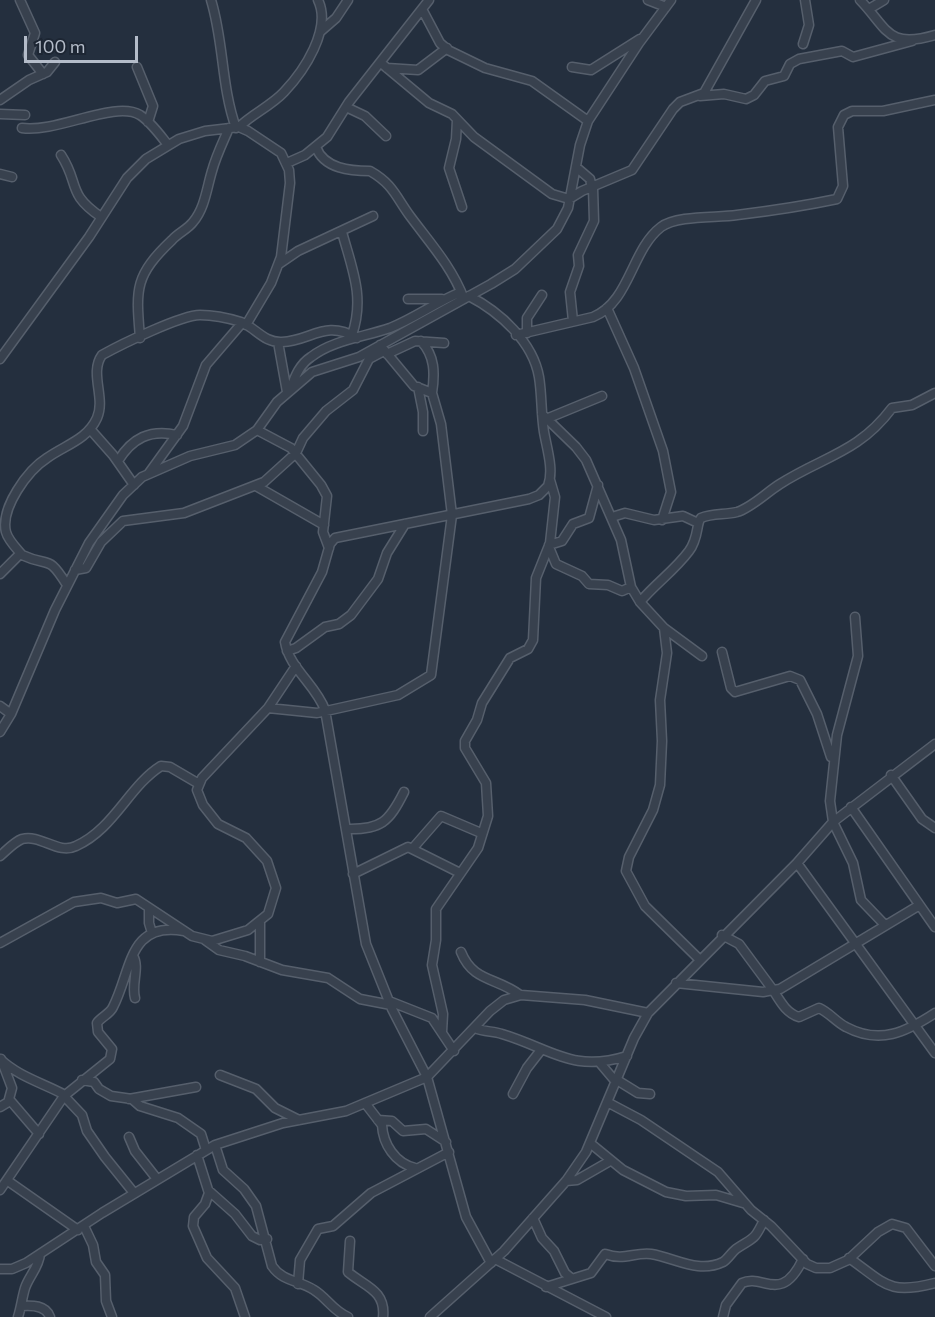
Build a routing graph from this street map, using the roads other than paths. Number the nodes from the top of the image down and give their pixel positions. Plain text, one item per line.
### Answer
1 (20, 0) edge
2 (210, 0) edge
3 (318, 0) edge
4 (348, 0) edge
5 (429, 0) edge
6 (648, 0) edge
7 (756, 0) edge
8 (805, 0) edge
9 (860, 0) edge
10 (884, 0) edge
11 (669, 4) edge
12 (422, 9) junction
13 (868, 9) junction
14 (321, 31) junction
15 (935, 35) edge
16 (643, 37) junction
17 (912, 41) junction
18 (803, 44) dead end
19 (447, 48) junction
20 (56, 62) dead end
21 (384, 66) junction
22 (137, 67) dead end
23 (572, 67) dead end
24 (43, 74) junction
25 (700, 96) junction
26 (0, 100) edge
27 (935, 100) edge
28 (346, 107) junction
29 (0, 114) edge
30 (25, 115) dead end
31 (457, 120) junction
32 (588, 121) junction
33 (148, 122) junction
34 (22, 128) dead end
35 (235, 128) junction
36 (386, 135) dead end
37 (168, 145) junction
38 (316, 147) junction
39 (61, 155) dead end
40 (287, 163) junction
41 (576, 167) junction
42 (0, 174) edge
43 (12, 177) dead end
44 (592, 188) junction
45 (569, 200) junction
46 (462, 207) dead end
47 (373, 216) dead end
48 (101, 217) junction
49 (342, 232) junction
50 (279, 264) junction
51 (542, 295) dead end
52 (465, 296) junction
53 (408, 299) dead end
54 (442, 299) junction
55 (607, 308) junction
56 (573, 321) junction
57 (244, 324) junction
58 (527, 333) junction
59 (516, 335) junction
60 (354, 336) junction
61 (140, 338) junction
62 (421, 341) junction
63 (278, 342) junction
64 (444, 343) dead end
65 (4, 347) edge
66 (384, 350) junction
67 (0, 359) edge
68 (418, 387) junction
69 (289, 390) junction
70 (432, 393) junction
71 (935, 393) edge
72 (602, 396) dead end
73 (544, 417) junction
74 (90, 429) junction
75 (257, 430) junction
76 (423, 431) dead end
77 (177, 435) junction
78 (296, 453) junction
79 (118, 461) junction
80 (148, 474) junction
81 (550, 480) junction
82 (598, 484) junction
83 (134, 485) junction
84 (256, 486) junction
85 (452, 515) junction
86 (612, 517) junction
87 (662, 520) junction
88 (698, 523) junction
89 (405, 524) junction
90 (324, 525) junction
91 (549, 546) junction
92 (329, 548) junction
93 (20, 554) junction
94 (75, 570) junction
95 (0, 574) edge
96 (67, 585) junction
97 (631, 587) junction
98 (640, 602) junction
99 (855, 617) dead end
100 (664, 628) junction
101 (287, 651) junction
102 (722, 652) dead end
103 (702, 656) dead end
104 (296, 666) junction
105 (0, 706) edge
106 (268, 708) junction
107 (325, 711) junction
108 (11, 714) junction
109 (0, 732) edge
110 (935, 744) edge
111 (832, 760) junction
112 (891, 775) junction
113 (199, 784) junction
114 (404, 792) dead end
115 (851, 807) junction
116 (833, 822) junction
117 (935, 828) edge
118 (346, 829) junction
119 (481, 833) junction
120 (413, 848) junction
121 (0, 856) edge
122 (797, 863) junction
123 (460, 873) junction
124 (353, 874) junction
125 (918, 906) junction
126 (149, 908) junction
127 (260, 923) junction
128 (885, 925) junction
129 (935, 927) edge
130 (186, 931) junction
131 (152, 933) junction
132 (722, 936) junction
133 (203, 939) junction
134 (0, 943) edge
135 (854, 943) junction
136 (461, 952) dead end
137 (133, 956) junction
138 (699, 959) junction
139 (260, 962) junction
140 (676, 983) junction
141 (773, 990) junction
142 (520, 995) junction
143 (135, 998) dead end
144 (390, 1003) junction
145 (648, 1013) junction
146 (935, 1013) edge
147 (915, 1027) junction
148 (475, 1028) junction
149 (442, 1032) junction
150 (541, 1050) junction
151 (454, 1051) junction
152 (935, 1053) edge
153 (627, 1056) junction
154 (0, 1059) edge
155 (600, 1063) junction
156 (219, 1075) dead end
157 (427, 1077) junction
158 (82, 1080) junction
159 (617, 1081) junction
160 (196, 1087) dead end
161 (513, 1094) dead end
162 (650, 1094) dead end
163 (65, 1095) junction
164 (129, 1099) junction
165 (10, 1101) junction
166 (607, 1102) junction
167 (365, 1103) junction
168 (0, 1107) edge
169 (299, 1120) junction
170 (378, 1120) junction
171 (39, 1134) junction
172 (129, 1137) dead end
173 (446, 1142) junction
174 (590, 1143) junction
175 (211, 1148) junction
176 (449, 1152) junction
177 (197, 1155) junction
178 (610, 1161) junction
179 (415, 1168) junction
180 (157, 1179) junction
181 (566, 1180) junction
182 (8, 1181) junction
183 (0, 1190) edge
184 (208, 1190) junction
185 (134, 1193) junction
186 (743, 1203) junction
187 (533, 1218) junction
188 (764, 1220) junction
189 (81, 1228) junction
190 (267, 1239) junction
191 (350, 1241) dead end
192 (40, 1254) junction
193 (849, 1258) junction
194 (803, 1259) junction
195 (493, 1261) junction
196 (934, 1263) edge
197 (0, 1269) edge
198 (571, 1278) junction
199 (935, 1283) edge
200 (298, 1284) junction
201 (546, 1287) junction
202 (21, 1306) junction
203 (109, 1315) edge
204 (18, 1317) edge
205 (50, 1317) edge
206 (245, 1317) edge
207 (348, 1317) edge
208 (383, 1317) edge
209 (430, 1317) edge
210 (606, 1317) edge
211 (723, 1317) edge

1 - 24 street
2 - 35 street
3 - 14 street
4 - 14 street
5 - 12 street
6 - 11 street
7 - 25 street
8 - 18 street
9 - 13 street
10 - 13 street
11 - 16 street
12 - 19 street
12 - 21 street
13 - 17 street
14 - 35 street
15 - 17 street
16 - 23 street
16 - 32 street
17 - 25 street
19 - 21 street
19 - 32 street
20 - 24 street
21 - 28 street
21 - 31 street
22 - 33 street
24 - 26 street
25 - 44 street
27 - 55 street
28 - 36 street
28 - 38 street
29 - 30 street
31 - 45 street
31 - 46 street
32 - 41 street
33 - 34 street
33 - 37 street
35 - 37 street
35 - 40 street
35 - 61 street
37 - 48 street
38 - 40 street
38 - 52 street
39 - 48 street
40 - 50 street
41 - 44 street
41 - 45 street
42 - 43 street
44 - 45 street
44 - 56 street
45 - 52 street
47 - 49 street
48 - 65 street
49 - 50 street
49 - 60 street
50 - 57 street
51 - 58 street
52 - 54 street
52 - 59 street
52 - 66 street
53 - 54 street
54 - 60 street
55 - 56 street
55 - 87 street
56 - 58 street
57 - 61 street
57 - 63 street
57 - 77 street
58 - 59 street
59 - 73 street
60 - 63 street
60 - 69 street
61 - 74 street
62 - 64 street
62 - 66 street
62 - 70 street
63 - 69 street
65 - 67 street
66 - 68 street
66 - 69 street
66 - 78 street
68 - 70 street
68 - 76 street
69 - 75 street
70 - 85 street
71 - 88 street
72 - 73 street
73 - 81 street
73 - 82 street
74 - 79 street
74 - 93 street
75 - 78 street
75 - 80 street
77 - 79 street
77 - 80 street
78 - 84 street
78 - 90 street
79 - 83 street
80 - 83 street
81 - 85 street
81 - 91 street
82 - 86 street
82 - 91 street
83 - 94 street
84 - 90 street
84 - 94 street
85 - 89 street
85 - 107 street
86 - 87 street
86 - 97 street
87 - 88 street
88 - 98 street
89 - 92 street
89 - 101 street
90 - 92 street
91 - 97 street
91 - 119 street
92 - 101 street
93 - 95 street
93 - 96 street
94 - 96 street
96 - 108 street
97 - 98 street
98 - 100 street
99 - 111 street
100 - 103 street
100 - 138 street
101 - 104 street
102 - 111 street
104 - 106 street
104 - 107 street
105 - 108 street
106 - 107 street
106 - 113 street
107 - 118 street
108 - 109 street
110 - 112 street
111 - 116 street
112 - 115 street
112 - 117 street
113 - 121 street
113 - 127 street
114 - 118 street
115 - 116 street
115 - 125 street
116 - 122 street
116 - 128 street
118 - 124 street
119 - 120 street
119 - 123 street
120 - 123 street
120 - 124 street
122 - 132 street
122 - 135 street
123 - 149 street
124 - 144 street
125 - 128 street
125 - 129 street
126 - 130 street
126 - 131 street
126 - 134 street
127 - 133 street
127 - 139 street
128 - 135 street
130 - 131 street
130 - 133 street
131 - 137 street
132 - 138 street
132 - 141 street
133 - 139 street
135 - 141 street
135 - 147 street
136 - 142 street
137 - 143 street
137 - 158 street
138 - 140 street
139 - 144 street
140 - 141 street
140 - 145 street
141 - 147 street
142 - 145 street
142 - 148 street
144 - 149 street
144 - 157 street
145 - 153 street
146 - 147 street
147 - 152 street
148 - 150 street
148 - 151 street
149 - 151 street
150 - 155 street
150 - 161 street
151 - 157 street
153 - 155 street
153 - 159 street
154 - 163 street
154 - 165 street
155 - 159 street
156 - 169 street
157 - 167 street
157 - 173 street
158 - 163 street
158 - 164 street
159 - 162 street
159 - 166 street
160 - 164 street
163 - 171 street
163 - 185 street
164 - 175 street
165 - 168 street
165 - 171 street
166 - 174 street
166 - 186 street
167 - 169 street
167 - 170 street
169 - 175 street
170 - 173 street
170 - 179 street
171 - 182 street
172 - 180 street
173 - 176 street
174 - 178 street
174 - 181 street
175 - 177 street
175 - 190 street
176 - 179 street
176 - 195 street
177 - 180 street
177 - 184 street
178 - 181 street
178 - 186 street
179 - 200 street
180 - 185 street
181 - 187 street
182 - 183 street
182 - 189 street
184 - 190 street
184 - 206 street
185 - 189 street
186 - 188 street
187 - 195 street
187 - 198 street
188 - 194 street
188 - 198 street
189 - 192 street
189 - 203 street
190 - 200 street
191 - 208 street
192 - 197 street
192 - 202 street
193 - 194 street
193 - 196 street
193 - 199 street
194 - 211 street
195 - 201 street
195 - 209 street
198 - 201 street
200 - 207 street
201 - 210 street
202 - 204 street
202 - 205 street

